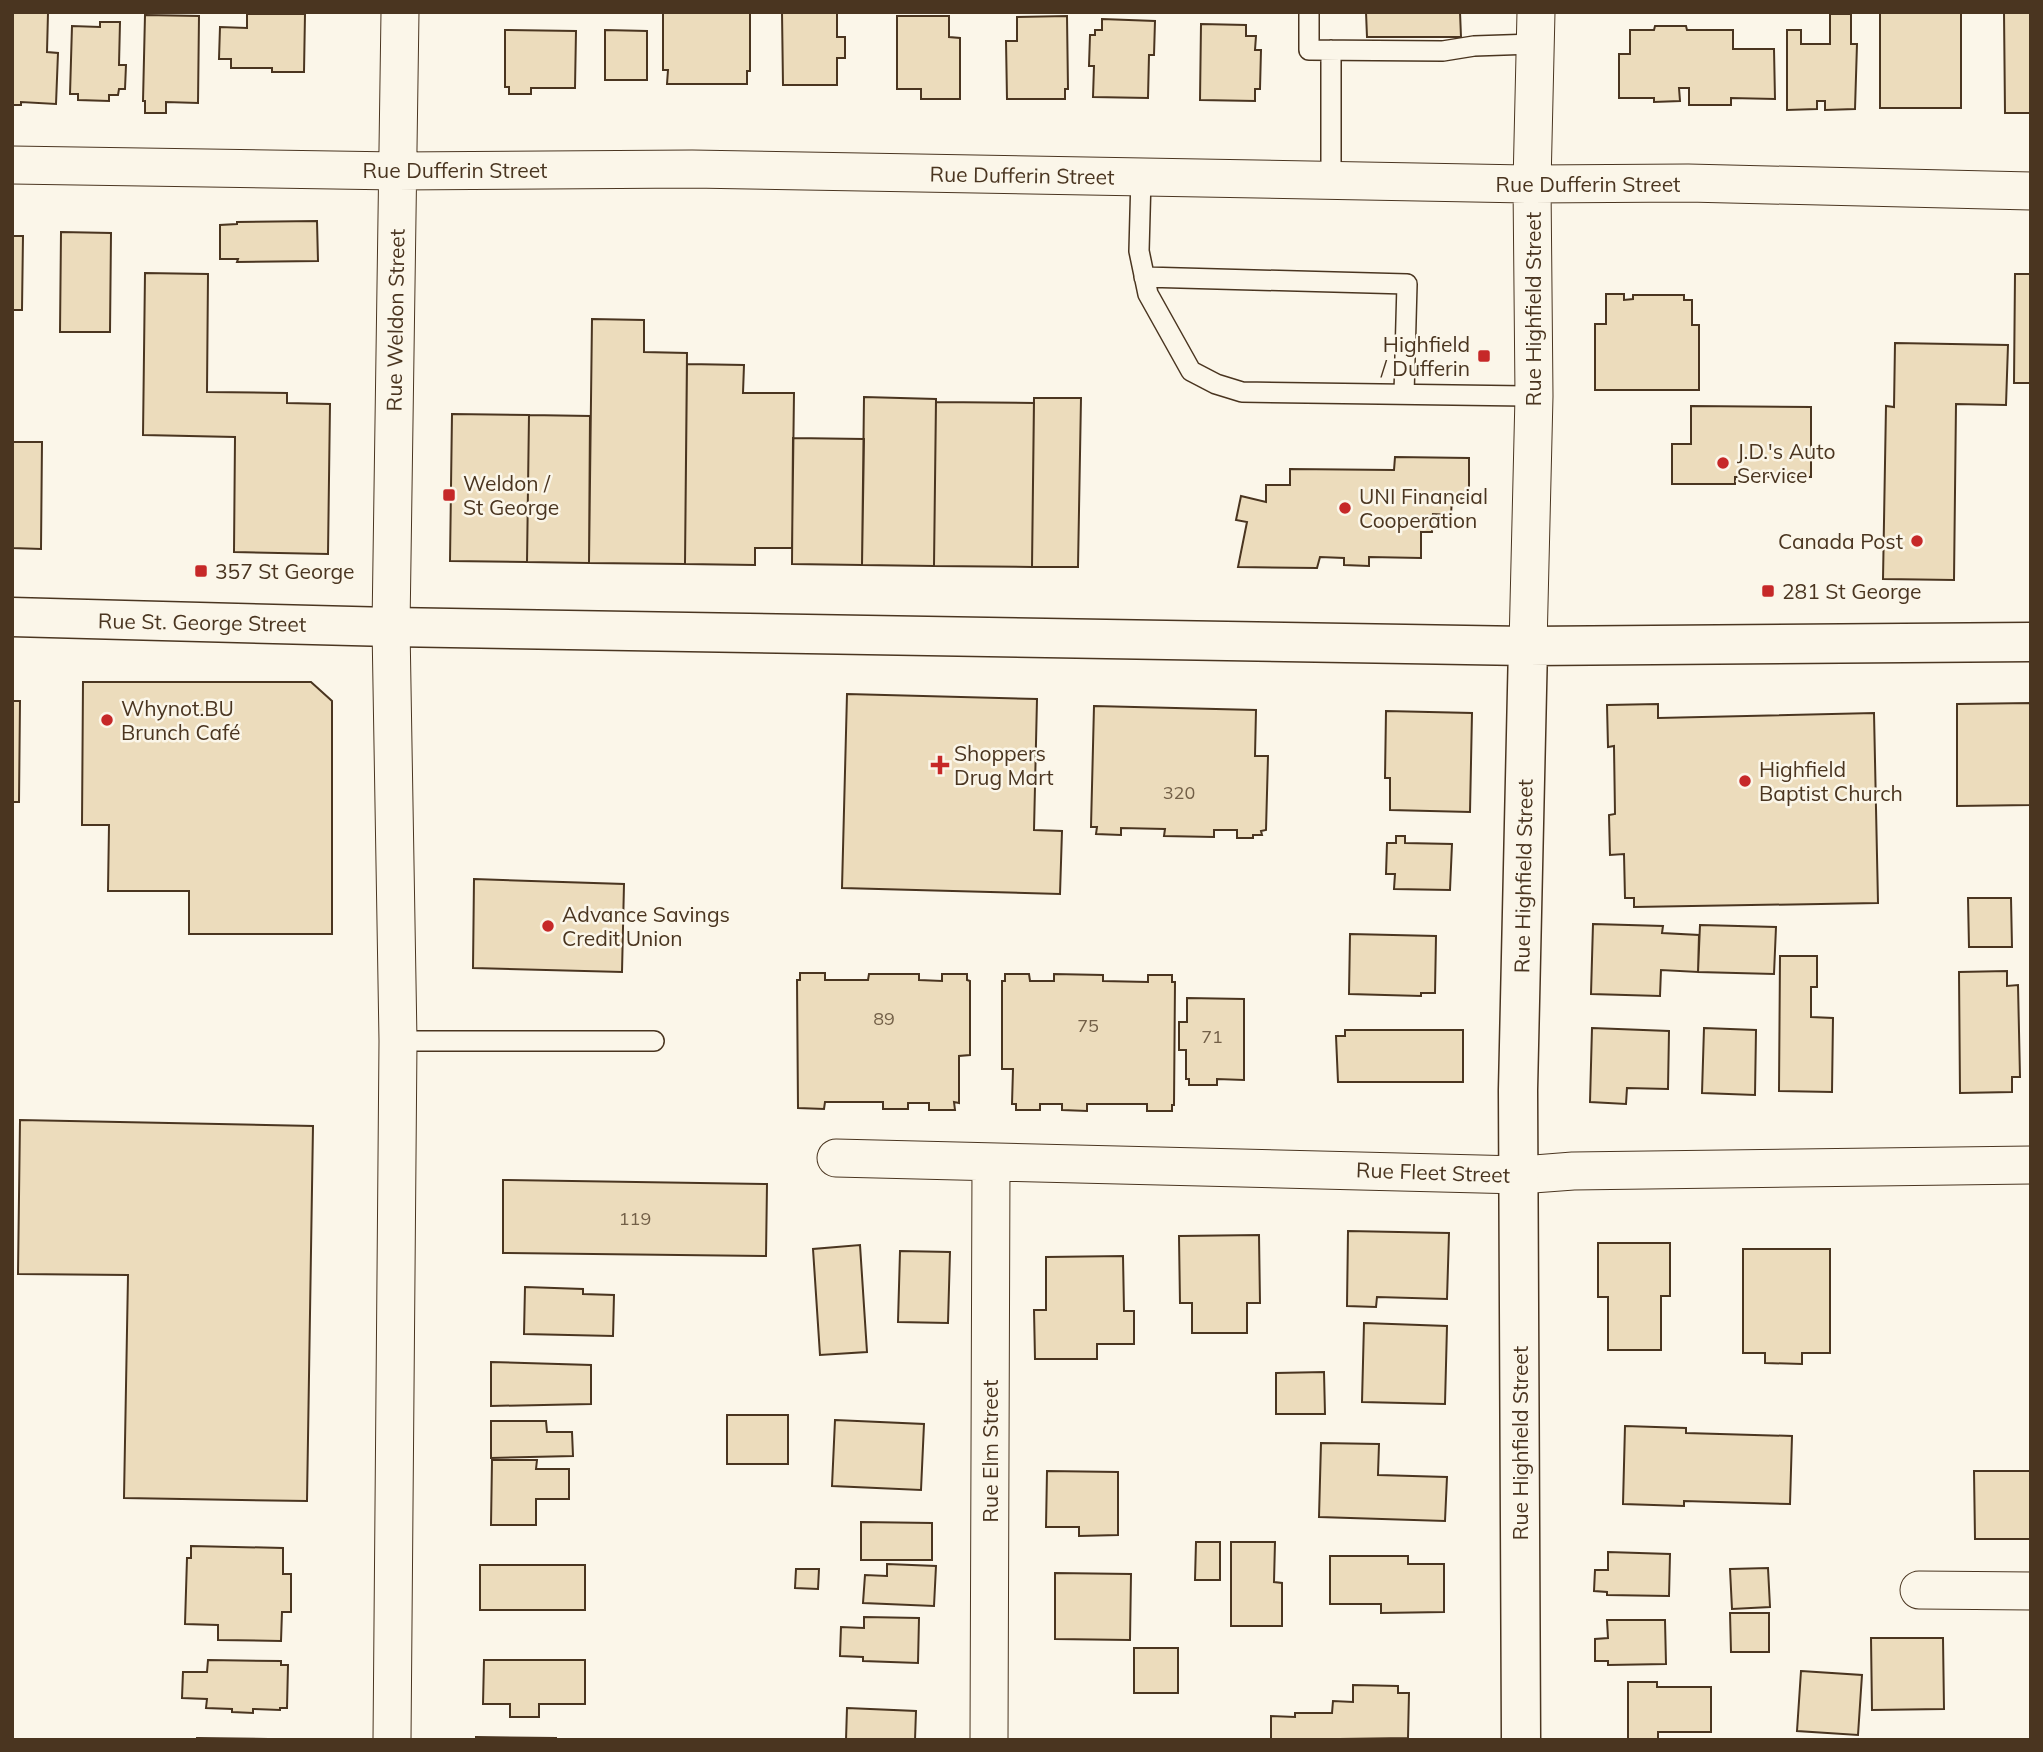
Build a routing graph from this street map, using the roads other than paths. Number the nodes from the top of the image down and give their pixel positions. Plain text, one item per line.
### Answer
1 (400, 12) edge
2 (1309, 12) edge
3 (1536, 28) edge
4 (1331, 50) junction
5 (12, 164) edge
6 (397, 171) junction
7 (1141, 177) junction
8 (1331, 181) junction
9 (1532, 184) junction
10 (2031, 191) edge
11 (1144, 277) junction
12 (1404, 394) junction
13 (1534, 396) junction
14 (12, 617) edge
15 (391, 627) junction
16 (2031, 642) edge
17 (1528, 646) junction
18 (398, 1041) junction
19 (654, 1041) dead end
20 (836, 1158) dead end
21 (990, 1163) junction
22 (2031, 1165) edge
23 (1520, 1175) junction
24 (1919, 1590) dead end
25 (2031, 1591) edge
26 (392, 1740) edge
27 (989, 1740) edge
28 (1521, 1740) edge

1 - 6 street, Rue Weldon Street
2 - 4 lane
3 - 4 lane
3 - 9 street, Rue Highfield Street
4 - 8 lane
5 - 6 street, Rue Dufferin Street
6 - 7 street, Rue Dufferin Street
6 - 15 street, Rue Weldon Street
7 - 8 street, Rue Dufferin Street
7 - 11 lane
8 - 9 street, Rue Dufferin Street
9 - 10 street, Rue Dufferin Street
9 - 13 street, Rue Highfield Street
11 - 12 lane
11 - 12 lane
12 - 13 lane
13 - 17 street, Rue Highfield Street
14 - 15 main road, Rue St. George Street
15 - 17 main road, Rue St. George Street
15 - 18 street, Rue Weldon Street
16 - 17 main road, Rue St. George Street
17 - 23 main road, Rue Highfield Street
18 - 19 lane
18 - 26 street, Rue Weldon Street
20 - 21 street, Rue Fleet Street
21 - 23 street, Rue Fleet Street
21 - 27 street, Rue Elm Street
22 - 23 street, Rue Fleet Street
23 - 28 main road, Rue Highfield Street
24 - 25 street

